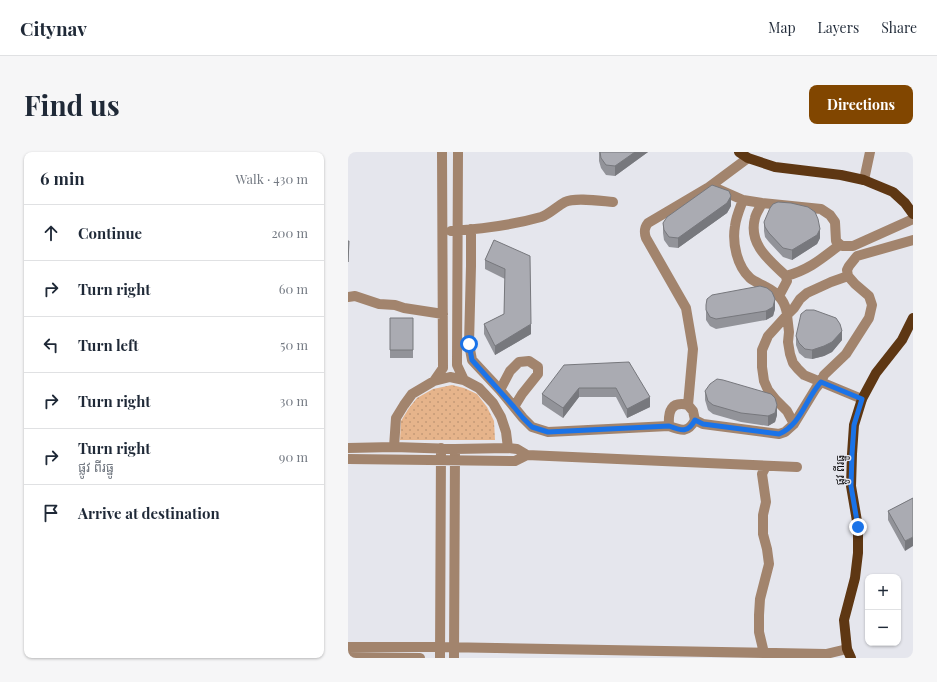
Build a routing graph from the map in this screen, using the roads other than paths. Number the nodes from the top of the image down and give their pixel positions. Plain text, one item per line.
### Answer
1 (442, 152) edge
2 (458, 152) edge
3 (870, 152) edge
4 (744, 155) edge
5 (864, 180) junction
6 (709, 186) junction
7 (743, 200) junction
8 (613, 202) dead end
9 (762, 204) junction
10 (913, 214) edge
11 (913, 219) edge
12 (471, 229) junction
13 (458, 230) junction
14 (443, 231) junction
15 (913, 240) edge
16 (838, 243) junction
17 (853, 246) junction
18 (857, 256) junction
19 (786, 276) junction
20 (848, 276) junction
21 (779, 296) junction
22 (348, 297) edge
23 (443, 314) junction
24 (787, 315) junction
25 (913, 318) edge
26 (464, 380) junction
27 (434, 381) junction
28 (821, 382) junction
29 (500, 390) junction
30 (862, 399) junction
31 (688, 405) junction
32 (514, 407) junction
33 (695, 420) junction
34 (794, 424) junction
35 (669, 426) junction
36 (394, 447) junction
37 (348, 448) edge
38 (441, 448) junction
39 (508, 448) junction
40 (455, 449) junction
41 (527, 455) junction
42 (348, 459) edge
43 (441, 460) junction
44 (455, 461) junction
45 (766, 466) junction
46 (797, 467) dead end
47 (348, 646) edge
48 (440, 647) junction
49 (454, 647) junction
50 (611, 654) edge
51 (849, 654) edge
52 (764, 655) edge
53 (348, 657) edge
54 (420, 658) edge
55 (440, 658) edge
56 (454, 658) edge

1 - 14 street
2 - 13 street
3 - 5 street
4 - 5 main road
4 - 6 street
5 - 10 main road
6 - 7 street
6 - 31 street
7 - 9 street
7 - 21 street
8 - 12 street
9 - 16 street
9 - 19 street
11 - 17 street
12 - 13 street
12 - 29 street
13 - 14 street
13 - 26 street
14 - 23 street
15 - 18 street
16 - 17 street
16 - 19 street
17 - 18 street
18 - 20 street
19 - 21 street
20 - 24 street
20 - 28 street
21 - 24 street
22 - 23 street
23 - 27 street
24 - 28 street
24 - 34 street
25 - 30 main road, ផ្លូវ ពីរធ្នូ
26 - 27 street
26 - 39 street
27 - 36 street
28 - 30 street
28 - 34 street
29 - 32 street
29 - 32 street
30 - 51 main road, ផ្លូវ ពីរធ្នូ
31 - 33 street
31 - 35 street
32 - 35 street
33 - 34 street
33 - 35 street
36 - 37 street
36 - 38 street
38 - 40 street
38 - 43 street
39 - 40 street
39 - 41 street
40 - 44 street
41 - 44 street
41 - 45 street
42 - 43 street
43 - 44 street
43 - 48 street
44 - 49 street
45 - 46 street
45 - 52 street
47 - 48 street
48 - 49 street
48 - 55 street
49 - 50 street
49 - 56 street
50 - 52 street
51 - 52 street
53 - 54 street

